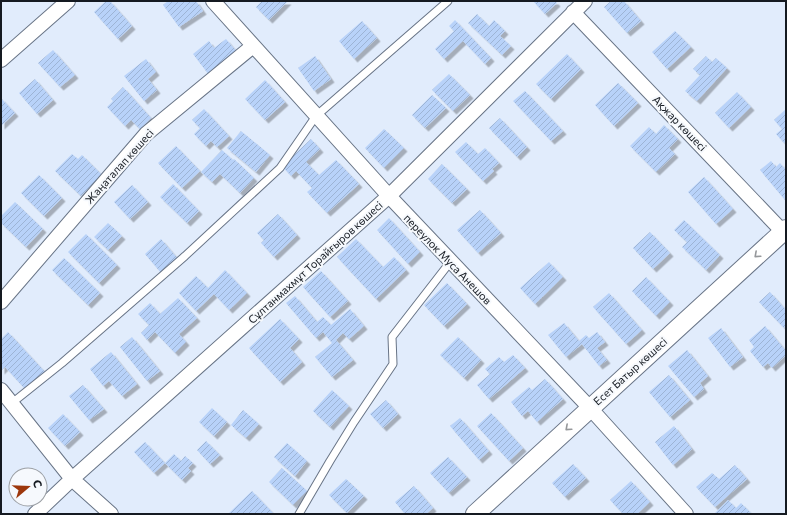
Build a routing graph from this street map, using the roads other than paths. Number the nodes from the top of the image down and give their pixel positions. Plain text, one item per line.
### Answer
1 (68, 1) edge
2 (213, 1) edge
3 (448, 1) edge
4 (585, 1) edge
5 (573, 12) junction
6 (253, 46) junction
7 (1, 60) edge
8 (316, 116) junction
9 (389, 196) junction
10 (785, 232) edge
11 (450, 261) junction
12 (1, 302) edge
13 (1, 390) edge
14 (12, 403) junction
15 (590, 408) junction
16 (72, 479) junction
17 (35, 514) edge
18 (111, 514) edge
19 (299, 514) edge
20 (475, 514) edge
21 (686, 514) edge

1 - 7 street
2 - 6 street, переулок Муса Анешов
3 - 8 lane
4 - 5 street, Сұлтанмахмұт Торайғыров көшесі
5 - 9 street, Сұлтанмахмұт Торайғыров көшесі
5 - 10 street, Ақжар көшесі
6 - 8 street, переулок Муса Анешов
6 - 12 street, Жаңаталап көшесі
8 - 9 street, переулок Муса Анешов
8 - 14 lane
9 - 11 street, переулок Муса Анешов
9 - 16 street, Сұлтанмахмұт Торайғыров көшесі
10 -> 15 street, Есет Батыр көшесі
11 - 15 street, переулок Муса Анешов
11 - 19 lane
13 - 14 street
14 - 16 street
15 -> 20 street, Есет Батыр көшесі
15 - 21 street, переулок Муса Анешов
16 - 17 street, Сұлтанмахмұт Торайғыров көшесі
16 - 18 street

